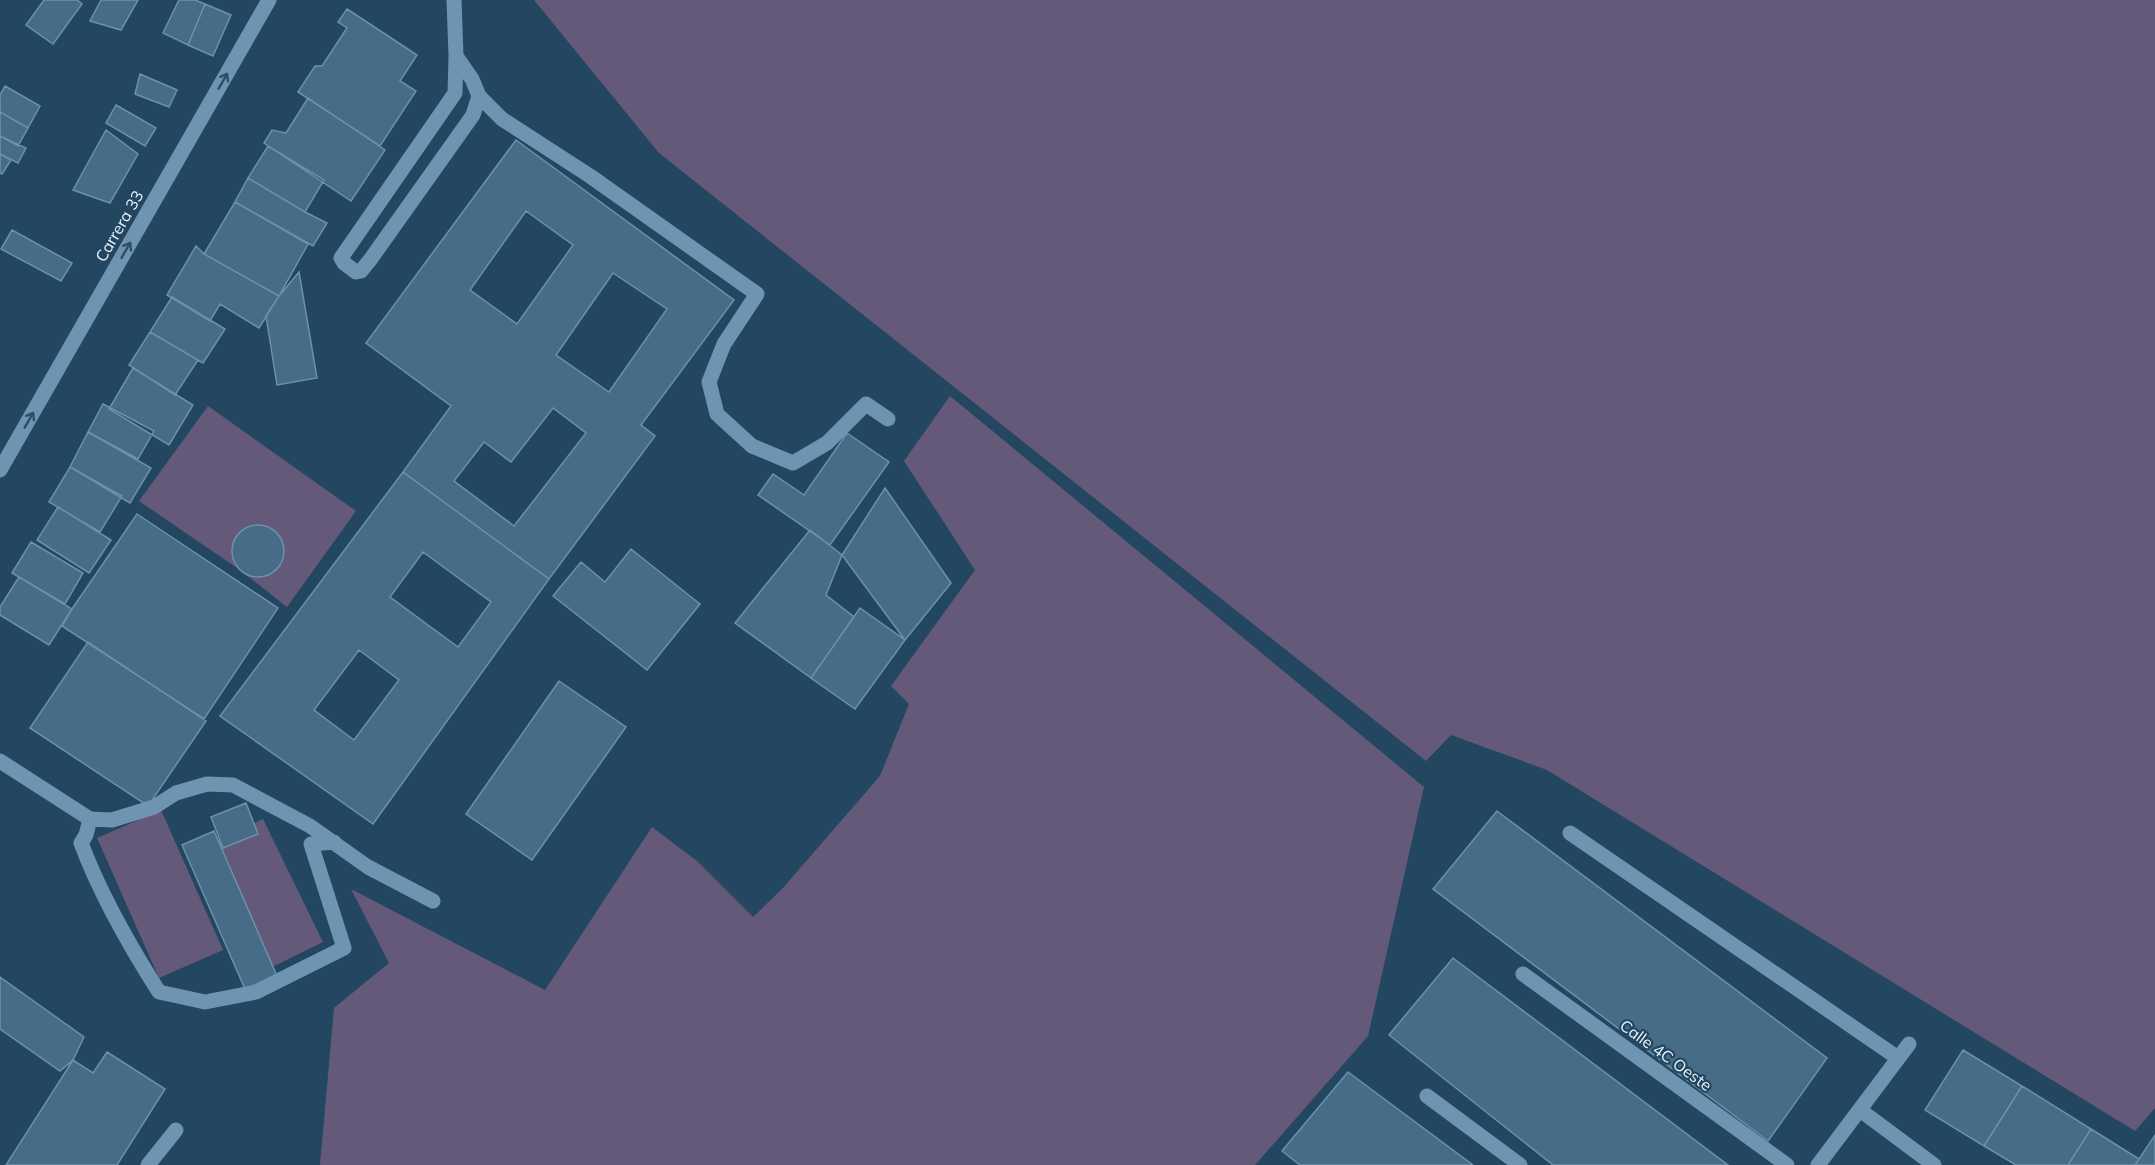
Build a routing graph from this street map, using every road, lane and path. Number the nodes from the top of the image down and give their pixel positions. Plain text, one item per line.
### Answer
1 (269, 0) edge
2 (454, 0) edge
3 (456, 56) junction
4 (479, 96) junction
5 (888, 419) dead end
6 (0, 471) edge
7 (0, 761) edge
8 (90, 819) junction
9 (1570, 833) dead end
10 (334, 842) junction
11 (433, 901) dead end
12 (1523, 974) dead end
13 (1909, 1044) dead end
14 (1898, 1059) junction
15 (1427, 1096) dead end
16 (1860, 1110) junction
17 (176, 1130) dead end
18 (148, 1165) edge
19 (1520, 1165) edge
20 (1787, 1165) edge
21 (1818, 1165) edge
22 (1934, 1165) edge

6 -> 1 street, Carrera 33
2 - 3 street
3 - 4 street
3 - 4 street
4 - 5 street
7 - 8 street
8 - 10 street
8 - 10 street
9 - 14 street
10 - 11 street
12 - 20 street, Calle 4C Oeste
13 - 14 street
14 - 16 street
15 - 19 street
16 - 21 street
16 - 22 street
17 - 18 street

